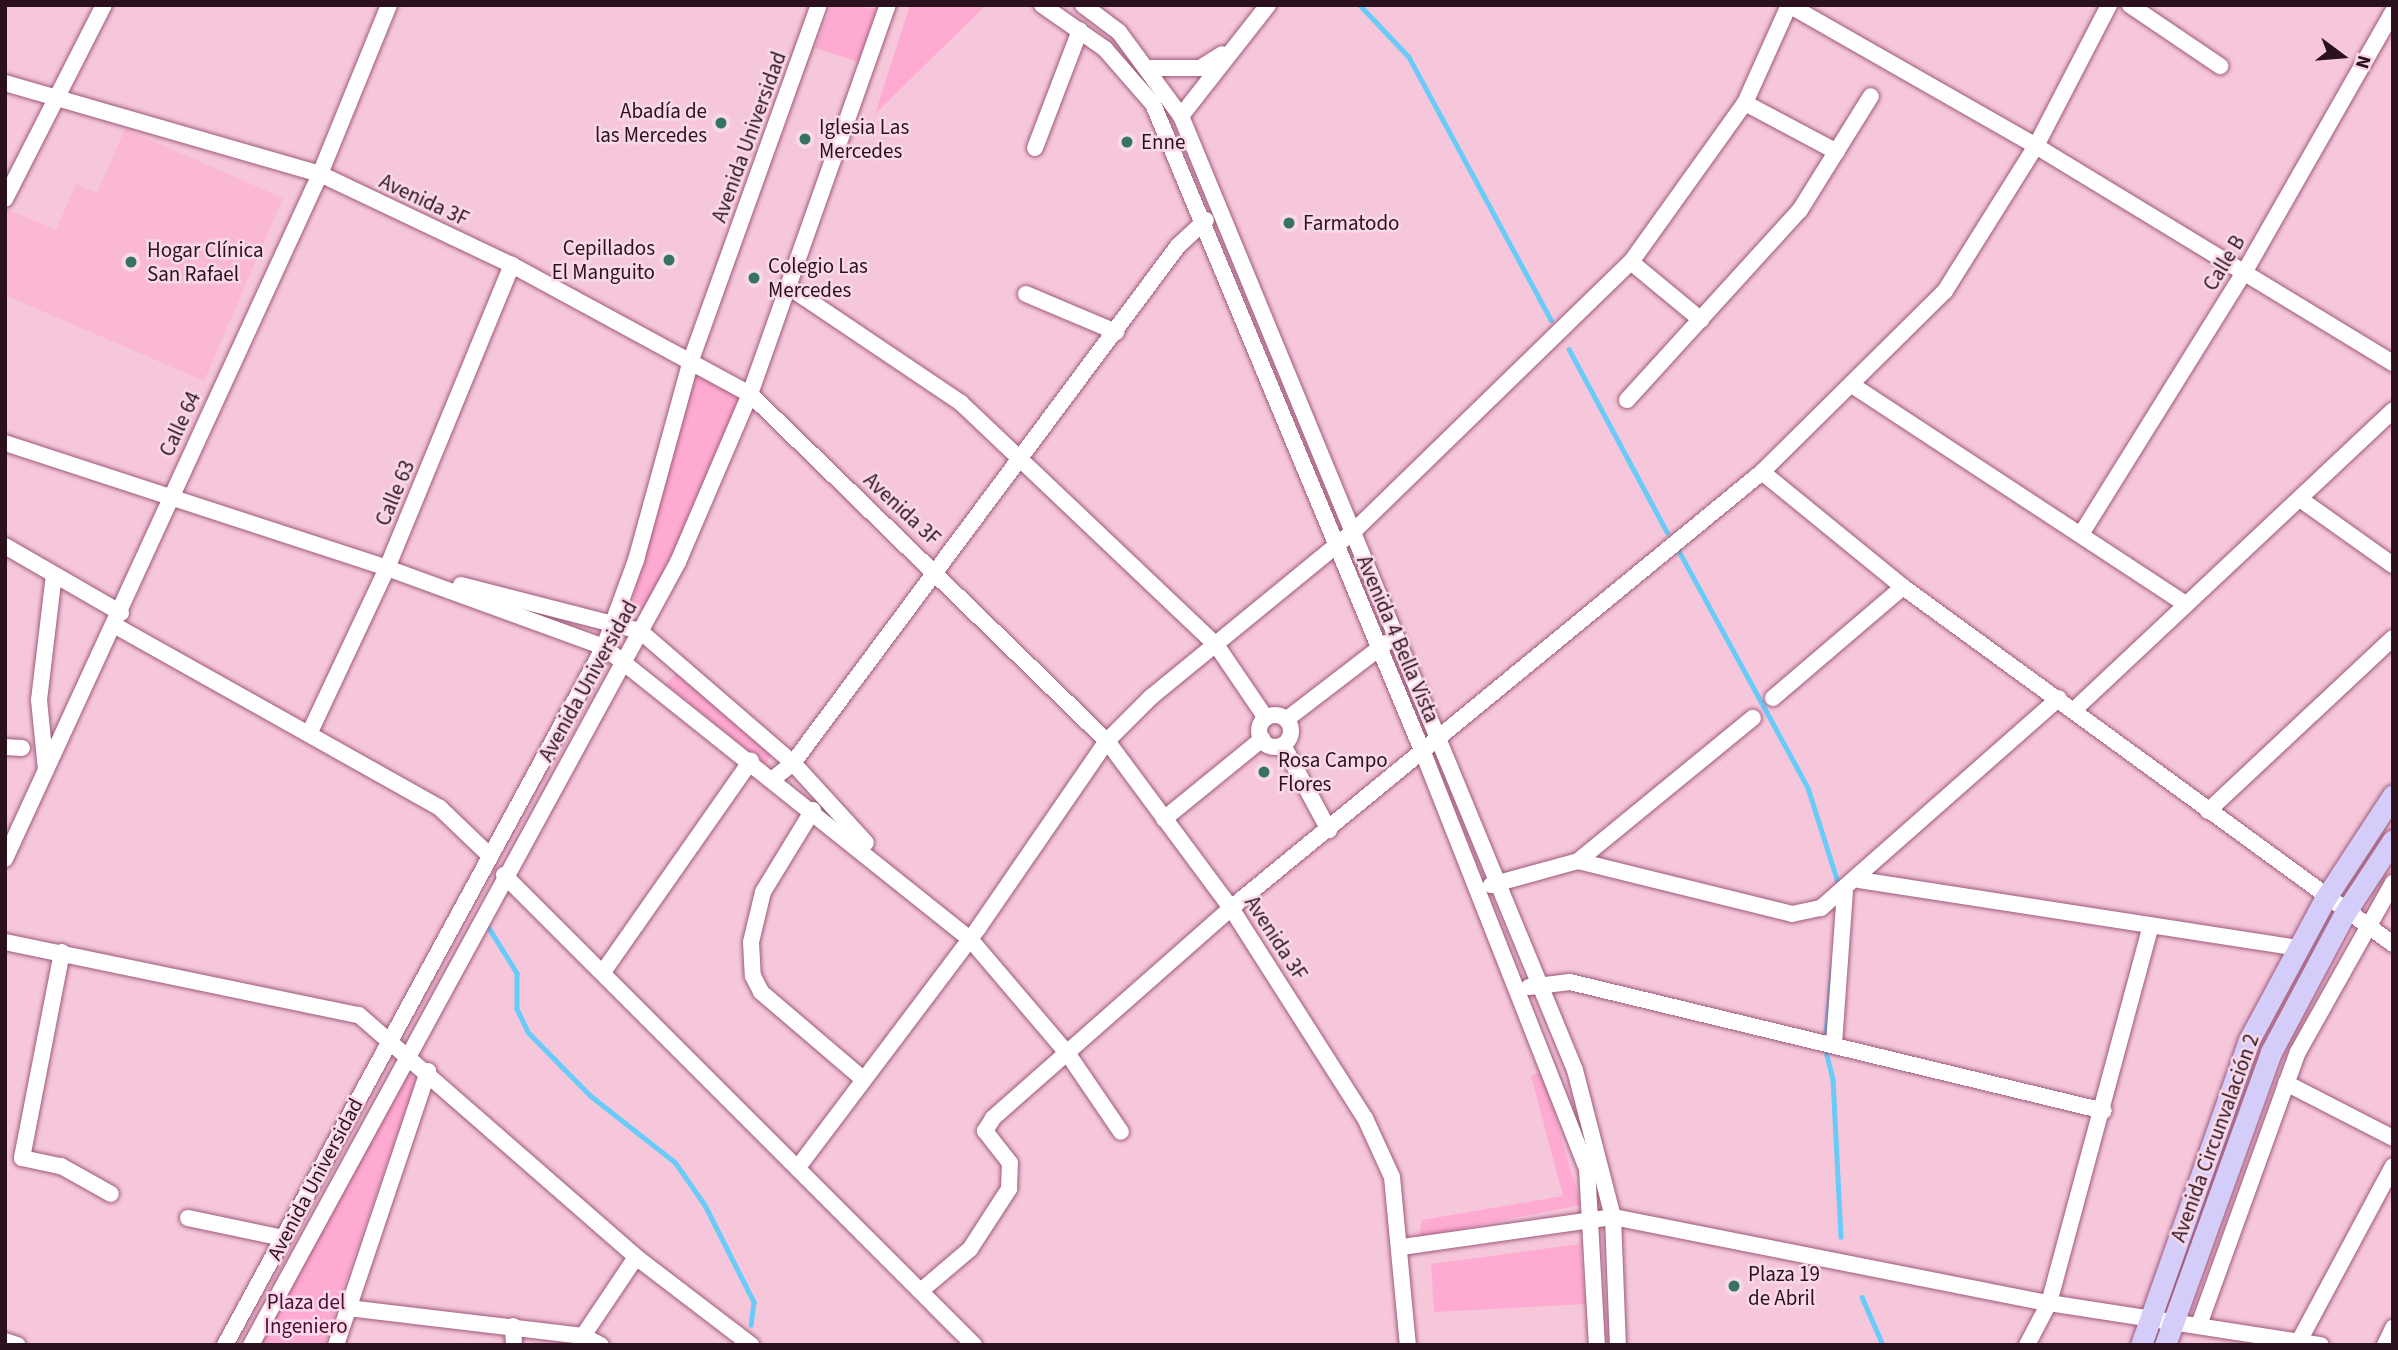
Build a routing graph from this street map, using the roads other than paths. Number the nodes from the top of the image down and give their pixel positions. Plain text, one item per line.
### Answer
1 (104, 5) edge
2 (389, 5) edge
3 (819, 5) edge
4 (888, 5) edge
5 (1042, 5) edge
6 (1083, 5) edge
7 (1268, 5) edge
8 (1789, 5) edge
9 (2109, 5) edge
10 (2130, 5) edge
11 (2393, 12) edge
12 (1080, 30) junction
13 (1230, 49) junction
14 (2220, 66) dead end
15 (1150, 68) junction
16 (5, 83) edge
17 (1871, 96) dead end
18 (52, 100) junction
19 (1745, 103) junction
20 (1181, 116) junction
21 (2036, 146) junction
22 (1035, 148) dead end
23 (1837, 152) junction
24 (320, 174) junction
25 (5, 199) edge
26 (1221, 213) junction
27 (1200, 223) junction
28 (1631, 262) junction
29 (512, 265) junction
30 (2245, 271) junction
31 (789, 287) junction
32 (1027, 294) dead end
33 (1701, 320) junction
34 (1116, 332) junction
35 (691, 360) junction
36 (2393, 363) edge
37 (1289, 375) junction
38 (1268, 384) junction
39 (1852, 385) junction
40 (750, 394) junction
41 (1628, 400) dead end
42 (2393, 410) edge
43 (5, 443) edge
44 (1019, 463) junction
45 (1762, 472) junction
46 (168, 499) junction
47 (2300, 499) junction
48 (1354, 531) junction
49 (2083, 531) junction
50 (5, 546) edge
51 (1336, 547) junction
52 (2393, 565) edge
53 (387, 568) junction
54 (937, 571) junction
55 (54, 575) junction
56 (1903, 587) junction
57 (2186, 604) junction
58 (118, 619) junction
59 (613, 622) junction
60 (640, 631) junction
61 (1397, 636) junction
62 (2393, 638) edge
63 (1217, 646) junction
64 (604, 647) junction
65 (1378, 647) junction
66 (623, 661) junction
67 (1773, 698) dead end
68 (2059, 698) junction
69 (2074, 710) junction
70 (1266, 718) junction
71 (1753, 718) dead end
72 (1287, 719) junction
73 (309, 734) junction
74 (1262, 739) junction
75 (1107, 741) junction
76 (1441, 741) junction
77 (1283, 745) junction
78 (1424, 755) junction
79 (751, 761) junction
80 (793, 763) junction
81 (46, 772) junction
82 (774, 778) junction
83 (2393, 795) edge
84 (813, 810) junction
85 (2208, 811) junction
86 (1164, 818) junction
87 (1329, 830) junction
88 (2393, 840) edge
89 (487, 853) junction
90 (5, 859) edge
91 (1578, 861) junction
92 (504, 875) junction
93 (1859, 880) junction
94 (902, 883) junction
95 (1498, 883) junction
96 (2393, 883) edge
97 (1479, 889) junction
98 (1845, 892) junction
99 (2325, 899) junction
100 (1231, 908) junction
101 (2345, 913) junction
102 (2151, 926) junction
103 (2364, 926) junction
104 (970, 939) junction
105 (5, 942) edge
106 (2393, 944) edge
107 (2298, 948) junction
108 (62, 953) junction
109 (603, 972) junction
110 (1538, 983) junction
111 (1520, 991) junction
112 (2291, 1012) junction
113 (391, 1039) junction
114 (1834, 1044) junction
115 (406, 1052) junction
116 (2298, 1052) junction
117 (1068, 1054) junction
118 (428, 1071) junction
119 (864, 1080) junction
120 (2286, 1083) junction
121 (2104, 1111) junction
122 (1121, 1132) dead end
123 (2393, 1138) edge
124 (5, 1153) edge
125 (22, 1158) junction
126 (2393, 1166) edge
127 (799, 1167) junction
128 (111, 1194) dead end
129 (1613, 1217) junction
130 (188, 1218) dead end
131 (1594, 1220) junction
132 (283, 1238) junction
133 (1402, 1247) junction
134 (636, 1257) junction
135 (923, 1289) junction
136 (2049, 1303) junction
137 (348, 1308) junction
138 (2149, 1318) junction
139 (2172, 1323) junction
140 (2199, 1325) junction
141 (513, 1326) junction
142 (2393, 1328) edge
143 (583, 1336) junction
144 (5, 1341) edge
145 (2298, 1343) edge
146 (17, 1345) edge
147 (225, 1345) edge
148 (251, 1345) edge
149 (336, 1345) edge
150 (514, 1345) edge
151 (601, 1345) edge
152 (751, 1345) edge
153 (974, 1345) edge
154 (1408, 1345) edge
155 (1597, 1345) edge
156 (1618, 1345) edge
157 (2027, 1345) edge
158 (2141, 1345) edge
159 (2165, 1345) edge
160 (2321, 1345) edge
161 (2385, 1345) edge

1 - 18 street
2 - 24 street, Calle 64
3 - 35 street, Avenida Universidad
4 - 31 street, Avenida Universidad
5 - 12 street, Avenida 4 Bella Vista
6 - 15 street, Avenida 4 Bella Vista
7 - 13 street
8 - 19 street
8 - 21 street
9 - 21 street
10 - 14 street
11 - 30 street, Calle B
12 - 22 street
12 - 27 street, Avenida 4 Bella Vista
13 - 15 street
13 - 20 street
15 - 20 street, Avenida 4 Bella Vista
16 - 18 street, Avenida 3F
17 - 23 street
18 - 24 street, Avenida 3F
18 - 25 street
19 - 23 street
19 - 28 street
20 - 26 street, Avenida 4 Bella Vista
21 - 30 street
21 - 39 street
23 - 33 street
24 - 29 street, Avenida 3F
24 - 46 street, Calle 64
26 - 27 street
26 - 37 street, Avenida 4 Bella Vista
27 - 34 street
27 - 38 street, Avenida 4 Bella Vista
28 - 33 street
28 - 48 street
29 - 35 street, Avenida 3F
29 - 53 street, Calle 63
30 - 36 street
30 - 49 street, Calle B
31 - 40 street, Avenida Universidad
31 - 44 street
32 - 34 street
33 - 41 street
34 - 44 street
35 - 40 street, Avenida 3F
35 - 59 street, Avenida Universidad
37 - 38 street
37 - 48 street, Avenida 4 Bella Vista
38 - 51 street, Avenida 4 Bella Vista
39 - 45 street
39 - 49 street
40 - 54 street, Avenida 3F
40 - 60 street, Avenida Universidad
42 - 47 street
43 - 46 street
44 - 54 street
44 - 63 street
45 - 56 street
45 - 76 street
46 - 53 street
46 - 58 street, Calle 64
47 - 52 street
47 - 57 street
48 - 51 street
48 - 61 street, Avenida 4 Bella Vista
49 - 57 street
50 - 55 street
51 - 63 street
51 - 65 street, Avenida 4 Bella Vista
53 - 59 street
53 - 64 street
53 - 73 street, Calle 63
54 - 75 street, Avenida 3F
54 - 80 street
55 - 58 street
55 - 81 street
56 - 67 street
56 - 68 street
57 - 69 street
58 - 73 street
58 - 81 street, Calle 64
59 - 60 street
59 - 64 street, Avenida Universidad
60 - 66 street, Avenida Universidad
60 - 80 street
61 - 65 street
61 - 76 street, Avenida 4 Bella Vista
62 - 85 street
63 - 70 street
63 - 75 street
64 - 66 street
64 - 89 street, Avenida Universidad
65 - 72 street
65 - 78 street, Avenida 4 Bella Vista
66 - 79 street
66 - 92 street, Avenida Universidad
68 - 69 street
68 - 93 street
69 - 85 street
70 - 72 street
70 - 74 street
71 - 91 street
72 - 77 street
73 - 89 street
74 - 77 street
74 - 86 street
75 - 86 street, Avenida 3F
75 - 104 street
76 - 78 street
76 - 95 street, Avenida 4 Bella Vista
77 - 87 street
78 - 87 street
78 - 97 street, Avenida 4 Bella Vista
79 - 82 street
79 - 109 street
80 - 82 street
80 - 94 street
81 - 90 street, Calle 64
82 - 84 street
83 - 99 main road, Avenida Circunvalación 2
84 - 94 street
84 - 119 street
85 - 99 street
86 - 100 street, Avenida 3F
87 - 100 street
88 - 101 main road, Avenida Circunvalación 2
89 - 113 street, Avenida Universidad
91 - 95 street
91 - 98 street
92 - 109 street
92 - 115 street, Avenida Universidad
93 - 98 street
93 - 102 street
94 - 104 street
95 - 97 street
95 - 110 street, Avenida 4 Bella Vista
96 - 103 street
97 - 111 street, Avenida 4 Bella Vista
98 - 114 street
99 - 101 street
99 - 107 main road, Avenida Circunvalación 2
100 - 117 street
100 - 133 street, Avenida 3F
101 - 103 street
101 - 112 main road, Avenida Circunvalación 2
102 - 107 street
102 - 121 street
103 - 106 street
103 - 116 street
104 - 117 street
104 - 119 street
105 - 108 street
107 - 138 main road, Avenida Circunvalación 2
108 - 113 street
108 - 125 street
109 - 127 street
110 - 111 street
110 - 114 street
110 - 129 street, Avenida 4 Bella Vista
111 - 131 street, Avenida 4 Bella Vista
112 - 116 street
112 - 139 main road, Avenida Circunvalación 2
113 - 115 street
113 - 132 street, Avenida Universidad
114 - 121 street
115 - 118 street
115 - 148 street, Avenida Universidad
116 - 120 street
117 - 122 street
117 - 135 street
118 - 134 street
118 - 137 street
119 - 127 street
120 - 123 street
120 - 140 street
121 - 136 street
124 - 125 street
125 - 128 street
126 - 145 street
127 - 135 street
129 - 131 street
129 - 136 street
129 - 156 street, Avenida 4 Bella Vista
130 - 132 street
131 - 133 street
131 - 155 street, Avenida 4 Bella Vista
132 - 147 street, Avenida Universidad
133 - 154 street, Avenida 3F
134 - 143 street
134 - 152 street
135 - 153 street
136 - 138 street
136 - 157 street
137 - 141 street
137 - 149 street
138 - 139 street
138 - 158 main road, Avenida Circunvalación 2
139 - 140 street
139 - 159 main road, Avenida Circunvalación 2
140 - 145 street
141 - 143 street
141 - 150 street
142 - 161 street
143 - 151 street
144 - 146 street
145 - 160 street

